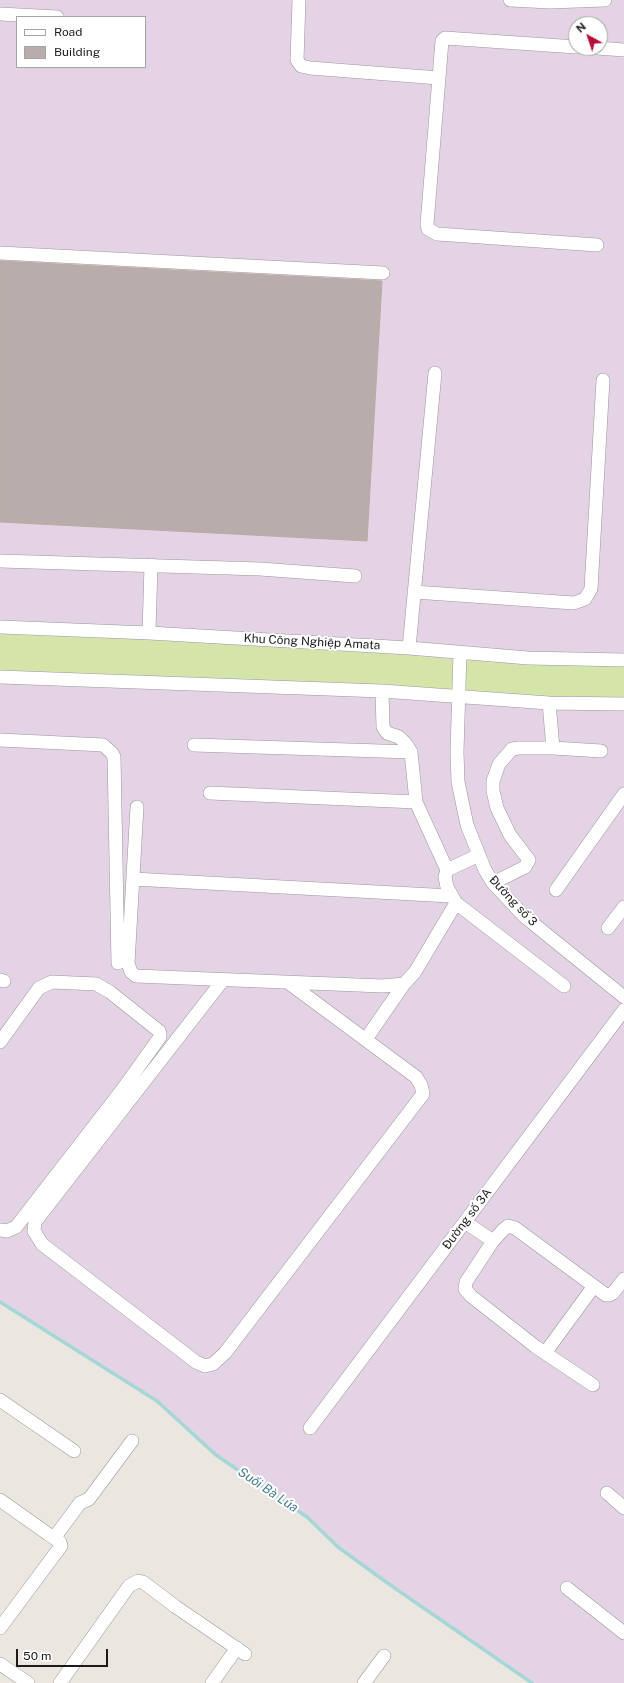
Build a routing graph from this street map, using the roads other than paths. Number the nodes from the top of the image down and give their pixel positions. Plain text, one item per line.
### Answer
1 (298, 0) edge
2 (510, 0) edge
3 (605, 0) edge
4 (590, 1) edge
5 (0, 14) edge
6 (38, 16) edge
7 (568, 46) edge
8 (608, 49) edge
9 (624, 50) edge
10 (439, 78) junction
11 (597, 245) dead end
12 (0, 253) edge
13 (383, 273) dead end
14 (434, 373) dead end
15 (603, 380) dead end
16 (0, 561) edge
17 (151, 565) junction
18 (355, 576) dead end
19 (414, 592) junction
20 (0, 627) edge
21 (149, 633) junction
22 (409, 648) junction
23 (460, 653) junction
24 (624, 660) edge
25 (0, 677) edge
26 (382, 691) junction
27 (459, 697) junction
28 (549, 703) junction
29 (624, 704) edge
30 (0, 740) edge
31 (194, 745) dead end
32 (553, 748) junction
33 (601, 751) dead end
34 (411, 752) junction
35 (210, 793) dead end
36 (624, 794) edge
37 (416, 802) junction
38 (137, 807) dead end
39 (479, 855) junction
40 (448, 870) junction
41 (132, 879) junction
42 (493, 883) junction
43 (556, 890) dead end
44 (454, 900) junction
45 (624, 908) edge
46 (608, 928) dead end
47 (118, 963) dead end
48 (223, 980) junction
49 (289, 982) junction
50 (404, 984) junction
51 (564, 986) dead end
52 (624, 997) edge
53 (624, 1010) edge
54 (366, 1039) junction
55 (0, 1042) edge
56 (465, 1222) junction
57 (0, 1230) edge
58 (493, 1241) junction
59 (624, 1279) edge
60 (594, 1286) junction
61 (545, 1353) junction
62 (593, 1385) dead end
63 (0, 1400) edge
64 (310, 1428) dead end
65 (132, 1440) dead end
66 (74, 1451) dead end
67 (607, 1493) dead end
68 (0, 1500) edge
69 (624, 1508) edge
70 (54, 1538) junction
71 (567, 1588) dead end
72 (0, 1628) edge
73 (624, 1633) edge
74 (384, 1656) dead end
75 (0, 1664) edge
76 (28, 1683) edge
77 (60, 1683) edge
78 (212, 1683) edge
79 (364, 1683) edge

1 - 10 street
2 - 4 street
3 - 4 street
5 - 6 street
7 - 10 street
8 - 9 street
10 - 11 street
12 - 13 street
14 - 19 street
15 - 19 street
16 - 17 street
17 - 18 street
17 - 21 street
19 - 22 street
20 - 21 street, Khu Công Nghiệp Amata
21 - 22 street, Khu Công Nghiệp Amata
22 - 23 street, Khu Công Nghiệp Amata
23 - 24 street, Khu Công Nghiệp Amata
23 - 27 street, Đường số 3
25 - 26 street
26 - 27 street
26 - 34 street
27 - 28 street
27 - 39 street, Đường số 3
28 - 29 street
28 - 32 street
30 - 47 street
31 - 34 street
32 - 33 street
32 - 42 street
34 - 37 street
35 - 37 street
36 - 43 street
37 - 40 street
38 - 41 street
39 - 40 street
39 - 42 street, Đường số 3
40 - 44 street
41 - 44 street
41 - 48 street
42 - 52 street, Đường số 3
44 - 50 street
44 - 51 street
45 - 46 street
48 - 49 street
48 - 54 street
49 - 50 street
49 - 54 street
50 - 54 street
53 - 56 street, Đường số 3A
55 - 57 street
56 - 58 street
56 - 64 street, Đường số 3A
58 - 60 street
58 - 61 street
59 - 60 street
60 - 61 street
61 - 62 street
63 - 66 street
65 - 70 street
67 - 69 street
68 - 70 street
70 - 72 street
71 - 73 street
74 - 79 street
75 - 76 street
77 - 78 street

